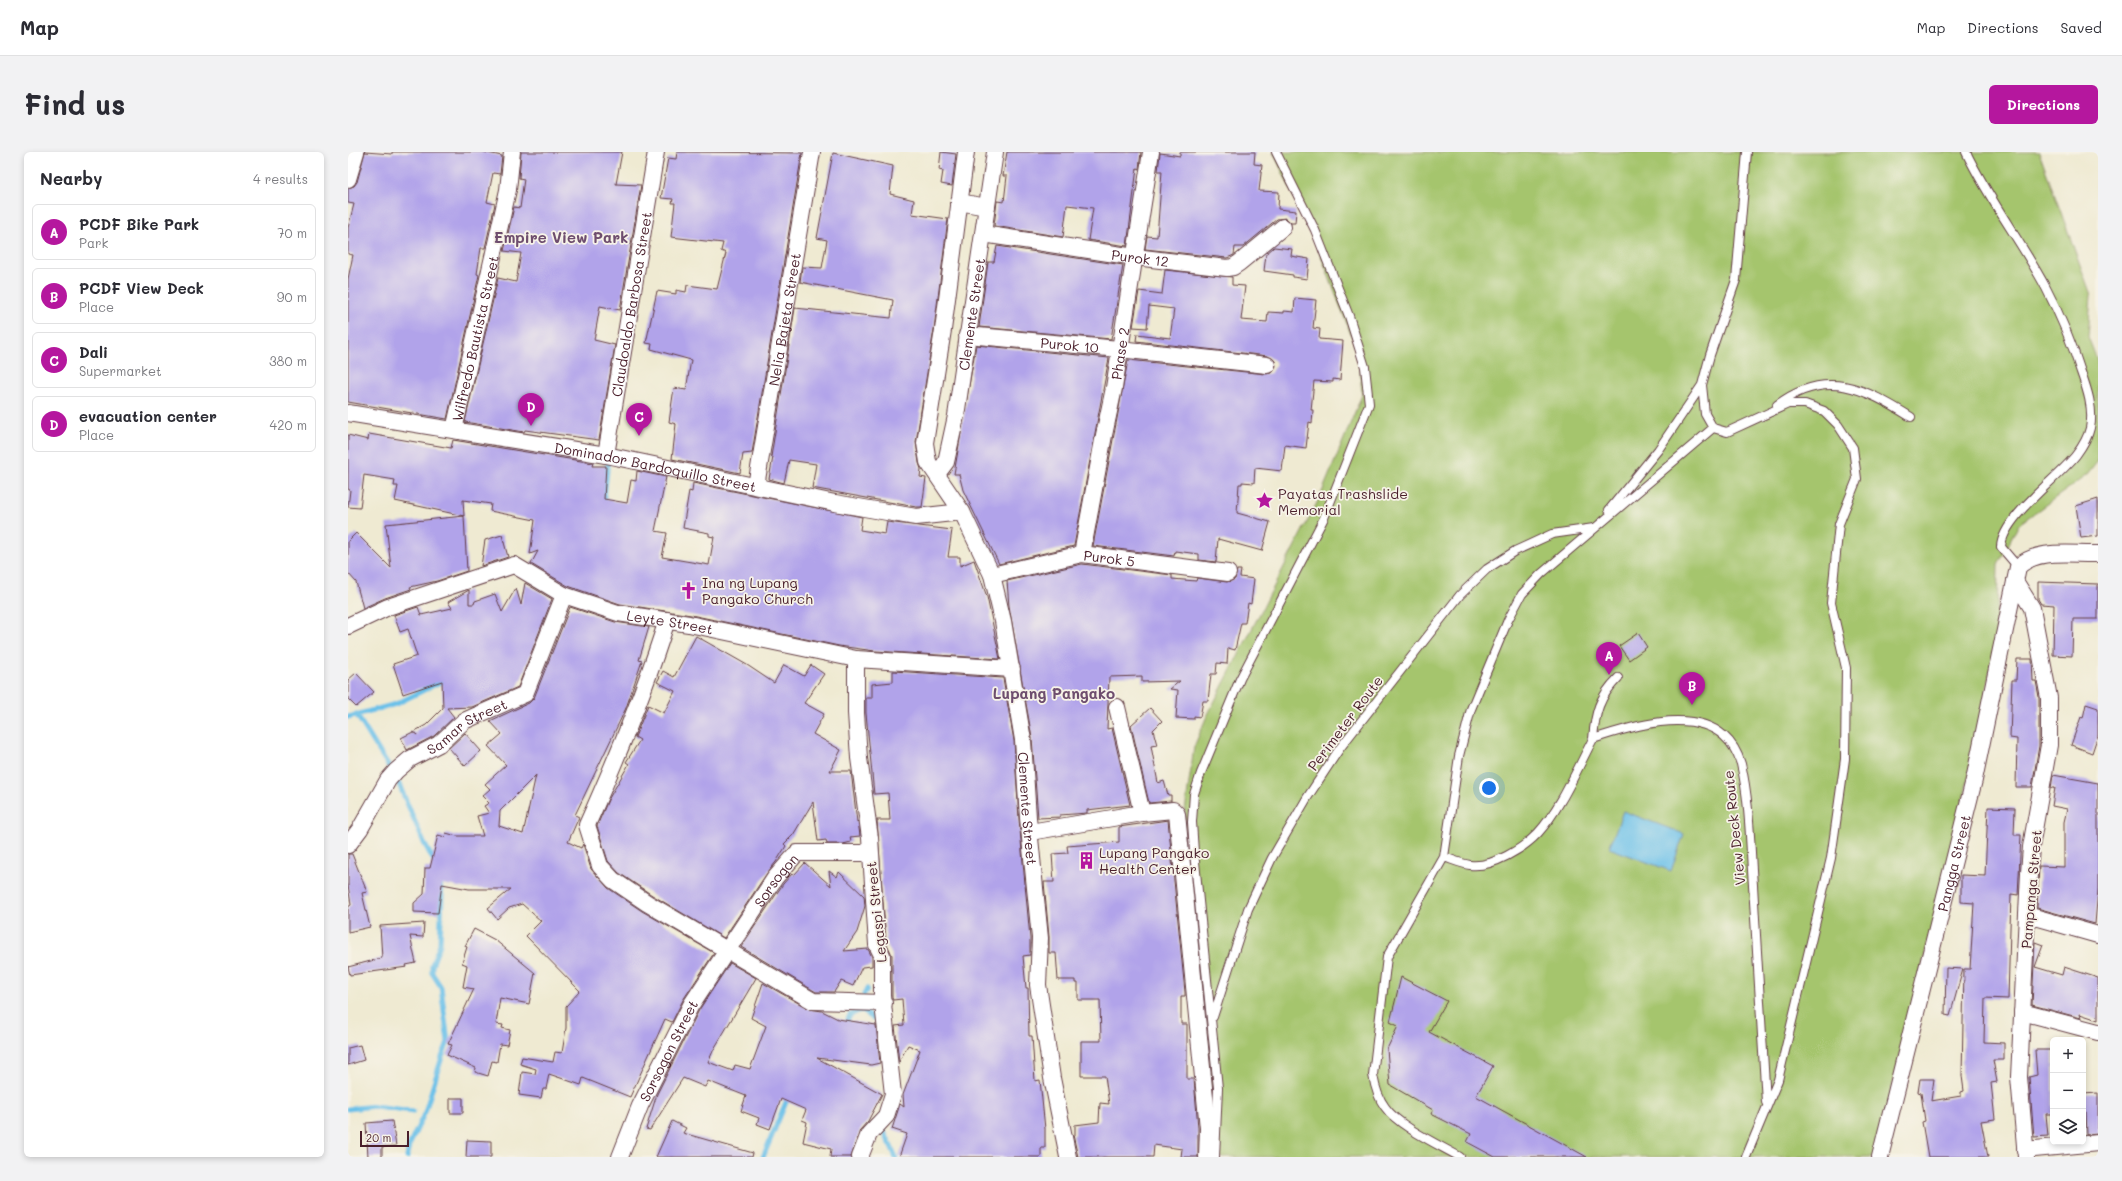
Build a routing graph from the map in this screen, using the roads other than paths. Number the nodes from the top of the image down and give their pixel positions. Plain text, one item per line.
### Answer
1 (356, 152) edge
2 (512, 152) edge
3 (656, 152) edge
4 (812, 152) edge
5 (966, 152) edge
6 (995, 152) edge
7 (1151, 152) edge
8 (1276, 152) edge
9 (1747, 152) edge
10 (1966, 152) edge
11 (348, 178) edge
12 (959, 202) junction
13 (987, 207) junction
14 (1283, 227) dead end
15 (984, 234) junction
16 (1135, 257) junction
17 (948, 296) junction
18 (973, 301) junction
19 (967, 335) junction
20 (1119, 348) junction
21 (1267, 365) dead end
22 (1702, 385) junction
23 (348, 413) edge
24 (1766, 413) junction
25 (1911, 417) dead end
26 (1713, 428) junction
27 (454, 430) junction
28 (606, 455) junction
29 (937, 474) junction
30 (756, 486) junction
31 (962, 512) junction
32 (1594, 528) junction
33 (1082, 554) junction
34 (2098, 554) edge
35 (1228, 573) dead end
36 (2016, 574) junction
37 (992, 575) junction
38 (564, 595) junction
39 (667, 620) junction
40 (348, 626) edge
41 (856, 658) junction
42 (1012, 670) junction
43 (1618, 678) dead end
44 (1117, 707) dead end
45 (1593, 739) junction
46 (1142, 813) junction
47 (1030, 832) junction
48 (348, 845) edge
49 (870, 853) junction
50 (1444, 857) junction
51 (2027, 915) junction
52 (2098, 935) edge
53 (729, 950) junction
54 (884, 1003) junction
55 (2022, 1012) junction
56 (1212, 1020) junction
57 (2098, 1032) edge
58 (1767, 1105) junction
59 (2098, 1143) edge
60 (2025, 1154) edge
61 (620, 1157) edge
62 (860, 1157) edge
63 (1068, 1157) edge
64 (1207, 1157) edge
65 (1215, 1157) edge
66 (1460, 1157) edge
67 (1746, 1157) edge
68 (1880, 1157) edge

1 - 11 street
2 - 27 street, Wilfredo Bautista Street
3 - 28 street, Claudoaldo Barbosa Street
4 - 30 street, Nelia Bajeta Street
5 - 12 street, Clemente Street
6 - 13 street, Clemente Street
7 - 16 street, Phase 2
8 - 56 lane
9 - 22 lane
10 - 36 lane
12 - 13 street
12 - 17 street, Clemente Street
13 - 15 street, Clemente Street
14 - 16 street, Purok 12
15 - 16 street, Purok 12
15 - 18 street, Clemente Street
16 - 20 street, Phase 2
17 - 18 street
17 - 29 street, Clemente Street
18 - 19 street, Clemente Street
19 - 20 street, Purok 10
19 - 29 street, Clemente Street
20 - 21 street, Purok 10
20 - 33 street, Phase 2
22 - 26 lane
22 - 32 lane
23 - 27 street, Dominador Bardoquillo Street
24 - 25 lane
24 - 26 lane
24 - 58 lane
26 - 32 lane
27 - 28 street, Dominador Bardoquillo Street
28 - 30 street, Dominador Bardoquillo Street
29 - 31 street, Clemente Street
30 - 31 street, Dominador Bardoquillo Street
31 - 37 street, Clemente Street
32 - 50 lane
32 - 56 lane, Perimeter Route
33 - 35 street, Purok 5
33 - 37 street, Purok 5
34 - 36 street
36 - 51 street, Pampanga Street
36 - 68 street, Pangga Street
37 - 42 street, Clemente Street
38 - 39 street, Leyte Street
38 - 40 street, Leyte Street
38 - 48 street, Samar Street
39 - 41 street, Leyte Street
39 - 53 street
41 - 42 street, Leyte Street
41 - 49 street, Legaspi Street
42 - 47 street, Clemente Street
43 - 45 lane
44 - 46 street
45 - 50 lane
45 - 58 lane, View Deck Route
46 - 47 street
46 - 64 street
47 - 63 street, Clemente Street
49 - 53 street, Sorsogon
49 - 54 street, Legaspi Street
50 - 66 lane
51 - 52 street
51 - 55 street, Pampanga Street
53 - 54 street
53 - 61 street, Sorsogon Street
54 - 62 street, Legaspi Street
55 - 57 street
55 - 60 street, Pampanga Street
56 - 65 lane
58 - 67 lane
59 - 60 street

